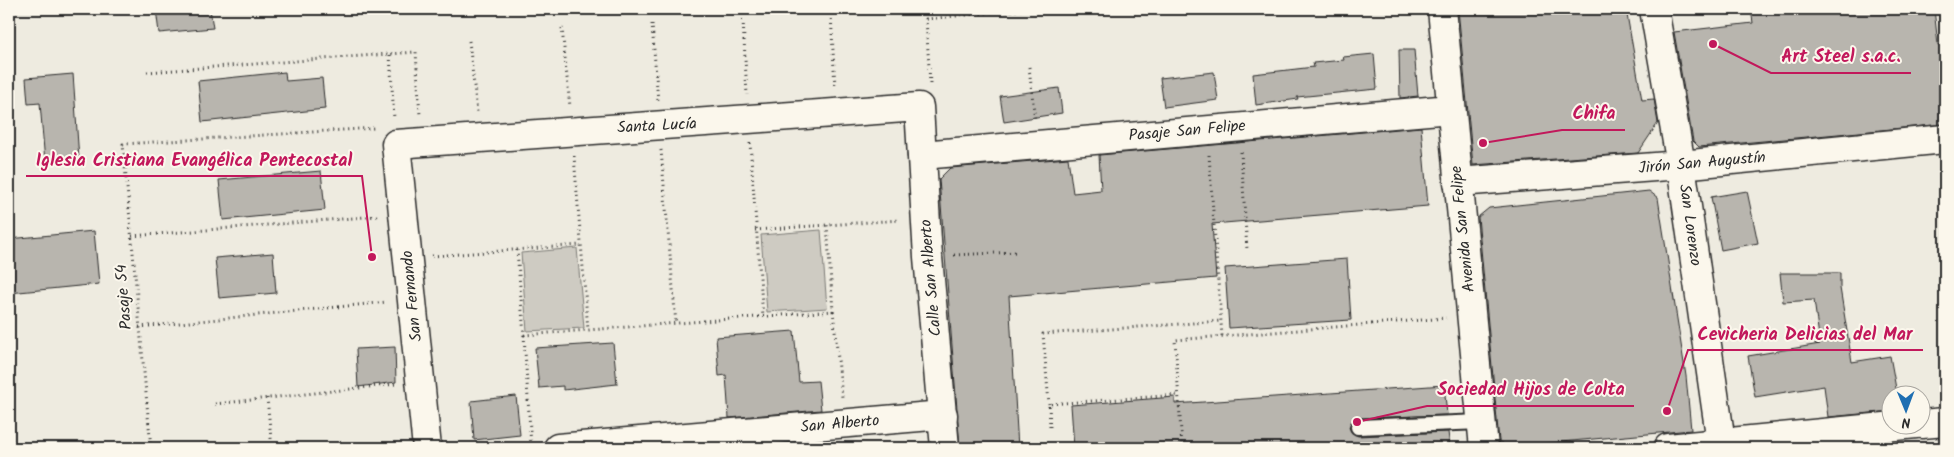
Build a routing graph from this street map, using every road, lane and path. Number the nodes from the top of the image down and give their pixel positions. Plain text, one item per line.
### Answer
1 (1027, 9) edge
2 (1287, 9) edge
3 (1442, 9) edge
4 (1654, 9) edge
5 (1257, 11) dead end
6 (830, 14) dead end
7 (743, 20) dead end
8 (652, 24) dead end
9 (562, 28) dead end
10 (469, 41) dead end
11 (390, 55) junction
12 (1030, 67) dead end
13 (147, 72) dead end
14 (919, 107) junction
15 (1452, 109) junction
16 (837, 113) junction
17 (748, 120) junction
18 (659, 126) junction
19 (1239, 127) junction
20 (1208, 129) junction
21 (572, 131) junction
22 (479, 138) junction
23 (1945, 140) edge
24 (409, 143) junction
25 (1037, 143) junction
26 (922, 155) junction
27 (1681, 165) junction
28 (1458, 182) junction
29 (404, 214) junction
30 (926, 218) junction
31 (827, 225) junction
32 (756, 230) junction
33 (132, 236) junction
34 (581, 245) junction
35 (517, 250) junction
36 (1247, 250) dead end
37 (1017, 252) dead end
38 (928, 257) junction
39 (409, 258) junction
40 (413, 299) junction
41 (833, 311) junction
42 (1471, 316) junction
43 (763, 317) junction
44 (1221, 321) junction
45 (676, 324) junction
46 (139, 327) junction
47 (588, 330) junction
48 (524, 335) junction
49 (1222, 336) junction
50 (421, 381) junction
51 (1178, 395) junction
52 (267, 398) junction
53 (215, 404) dead end
54 (1049, 404) junction
55 (943, 415) junction
56 (1945, 422) edge
57 (1932, 423) edge
58 (844, 424) junction
59 (1050, 427) dead end
60 (1358, 427) dead end
61 (1882, 427) edge
62 (1482, 435) edge
63 (1721, 442) junction
64 (151, 448) edge
65 (272, 448) edge
66 (427, 448) edge
67 (531, 448) edge
68 (558, 448) edge
69 (945, 448) edge
70 (1182, 448) edge
71 (1668, 448) edge

1 - 14 path
2 - 5 path
3 - 15 street, Avenida San Felipe
4 - 27 street, San Lorenzo
6 - 16 path
7 - 17 path
8 - 18 path
9 - 21 path
10 - 22 path
11 - 13 path
11 - 24 path
11 - 24 path
12 - 25 path
14 - 16 street, Santa Lucía
14 - 26 street, Calle San Alberto
15 - 19 street, Pasaje San Felipe
15 - 28 street, Avenida San Felipe
16 - 17 street, Santa Lucía
17 - 18 street, Santa Lucía
17 - 32 path
18 - 21 street, Santa Lucía
18 - 45 path
19 - 20 street, Pasaje San Felipe
19 - 36 path
20 - 25 street, Pasaje San Felipe
20 - 44 path
21 - 22 street, Santa Lucía
21 - 34 path
22 - 24 street, Santa Lucía
23 - 27 street, Jirón San Augustín
24 - 29 street, San Fernando
24 - 33 path, Pasaje 54
25 - 26 street, Pasaje San Felipe
26 - 30 street, Calle San Alberto
27 - 28 street, Jirón San Augustín
27 - 63 street, San Lorenzo
28 - 42 street, Avenida San Felipe
29 - 33 path
29 - 39 street, San Fernando
30 - 31 path
30 - 38 street, Calle San Alberto
31 - 32 path
31 - 41 path
32 - 43 path
33 - 46 path, Pasaje 54
34 - 35 path
34 - 47 path
35 - 39 path
35 - 48 path
37 - 38 path
38 - 55 street, Calle San Alberto
39 - 40 street, San Fernando
40 - 46 path
40 - 50 street, San Fernando
41 - 43 path
41 - 58 path
42 - 49 path
42 - 62 street, Avenida San Felipe
43 - 45 path
44 - 49 path
44 - 54 path
45 - 47 path
46 - 64 path, Pasaje 54
47 - 48 path
48 - 67 path
49 - 51 path
50 - 52 path
50 - 66 street, San Fernando
51 - 54 path
51 - 70 path
52 - 53 path
52 - 65 path
54 - 59 path
55 - 58 street, San Alberto
55 - 69 street, Calle San Alberto
56 - 57 street
58 - 68 street, San Alberto
60 - 62 lane
61 - 63 street
63 - 71 street

